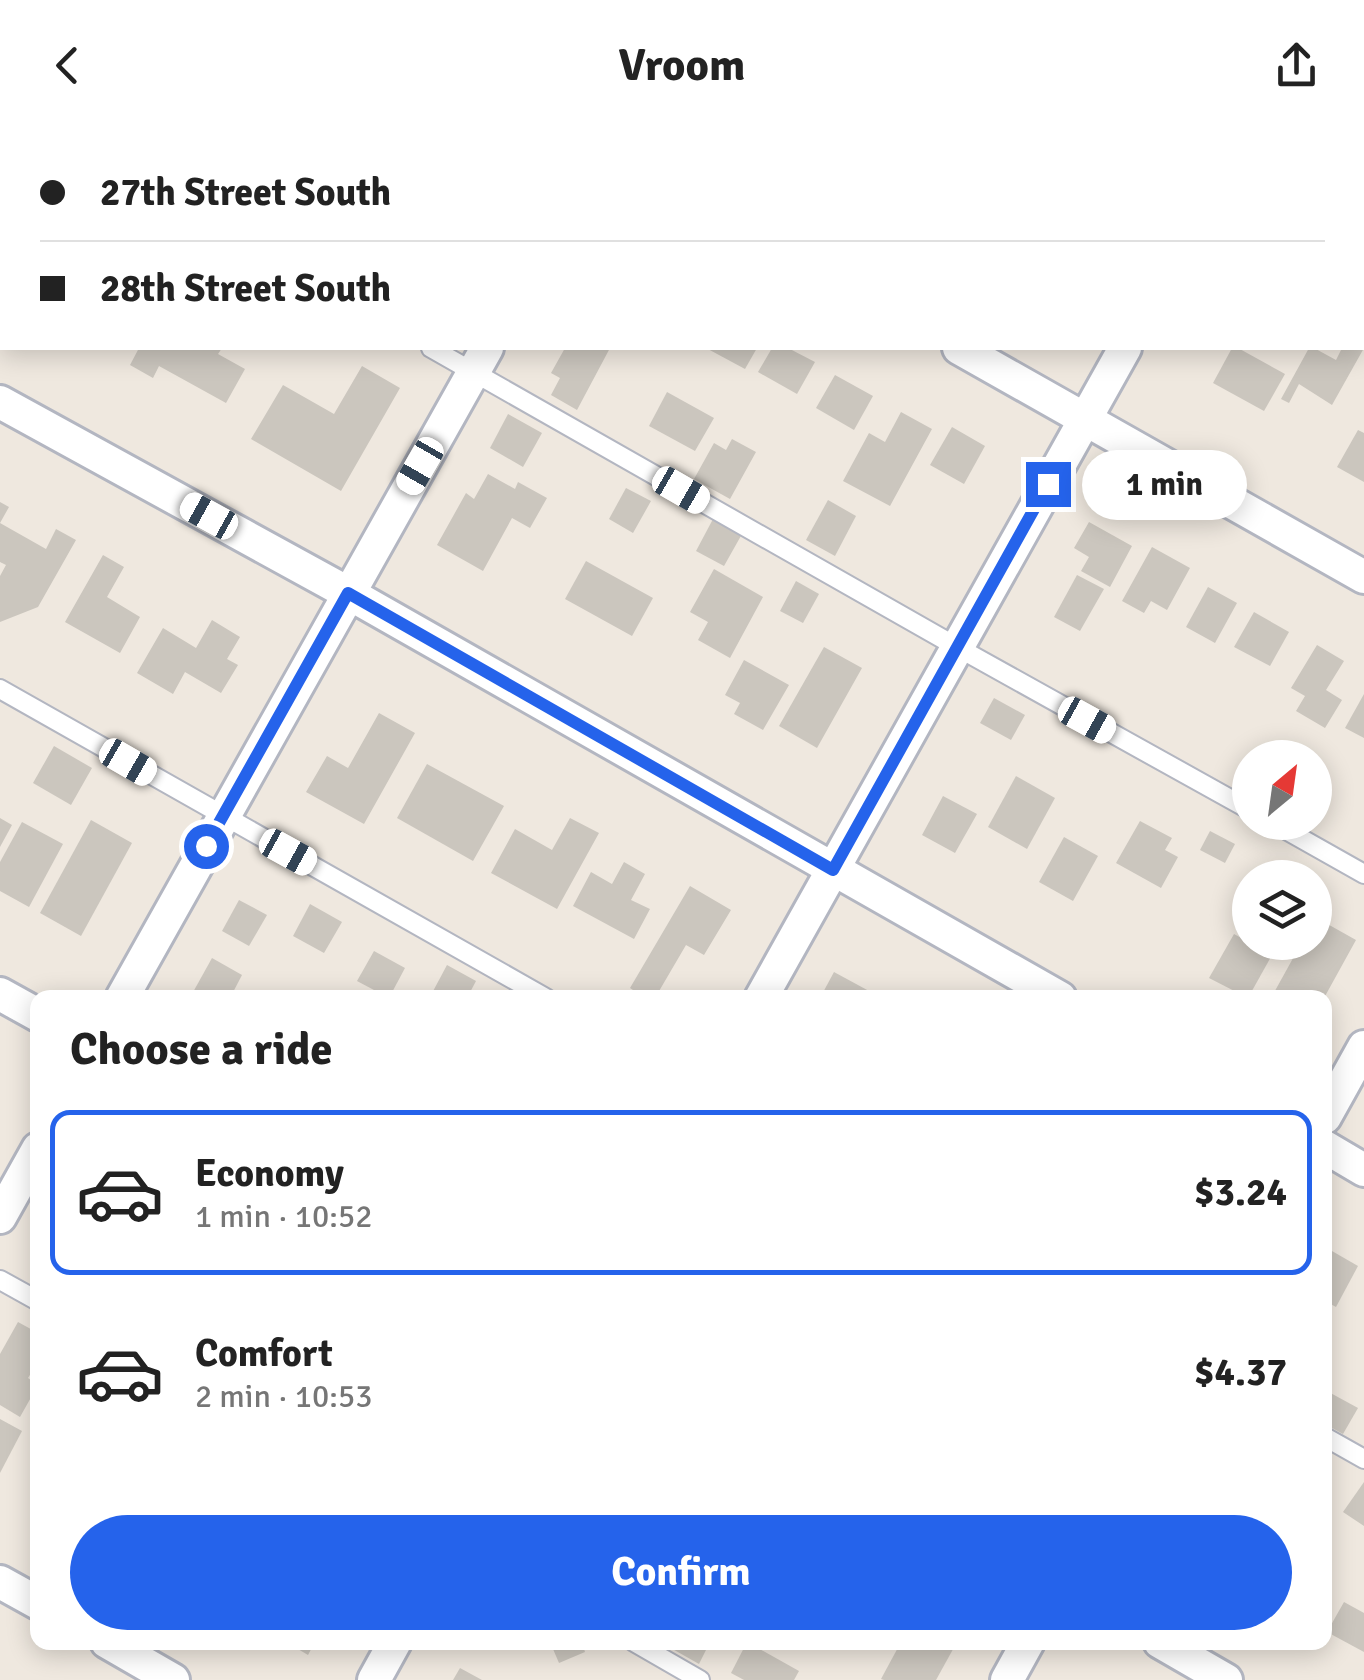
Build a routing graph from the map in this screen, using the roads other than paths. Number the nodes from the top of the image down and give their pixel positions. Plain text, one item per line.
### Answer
1 (439, 350) edge
2 (963, 350) edge
3 (1124, 350) edge
4 (480, 360) edge
5 (0, 402) edge
6 (1084, 418) junction
7 (1364, 577) edge
8 (348, 593) junction
9 (957, 647) junction
10 (0, 689) edge
11 (1232, 800) edge
12 (223, 816) junction
13 (1304, 840) edge
14 (833, 870) junction
15 (1364, 874) edge
16 (126, 990) edge
17 (532, 990) edge
18 (766, 990) edge
19 (1046, 990) edge
20 (0, 994) edge
21 (30, 1011) edge
22 (1364, 1048) edge
23 (1332, 1105) edge
24 (1332, 1151) edge
25 (30, 1163) edge
26 (1364, 1170) edge
27 (0, 1217) edge
28 (0, 1280) edge
29 (30, 1297) edge
30 (1332, 1441) edge
31 (1364, 1459) edge
32 (0, 1582) edge
33 (30, 1599) edge
34 (121, 1650) edge
35 (391, 1650) edge
36 (648, 1650) edge
37 (1024, 1650) edge
38 (1174, 1650) edge
39 (173, 1680) edge
40 (374, 1680) edge
41 (700, 1680) edge
42 (1008, 1680) edge
43 (1226, 1680) edge

1 - 4 lane
2 - 6 street
3 - 6 street
4 - 8 street
4 - 9 lane
5 - 8 street
6 - 7 street
6 - 9 street
8 - 12 street
8 - 14 street
9 - 11 lane
9 - 14 street
10 - 12 lane
12 - 16 street
12 - 17 lane
13 - 15 lane
14 - 18 street
14 - 19 street
20 - 21 street
22 - 23 street
24 - 26 street
25 - 27 street
28 - 29 lane
30 - 31 lane
32 - 33 street
34 - 39 street
35 - 40 street
36 - 41 lane
37 - 42 street
38 - 43 street

